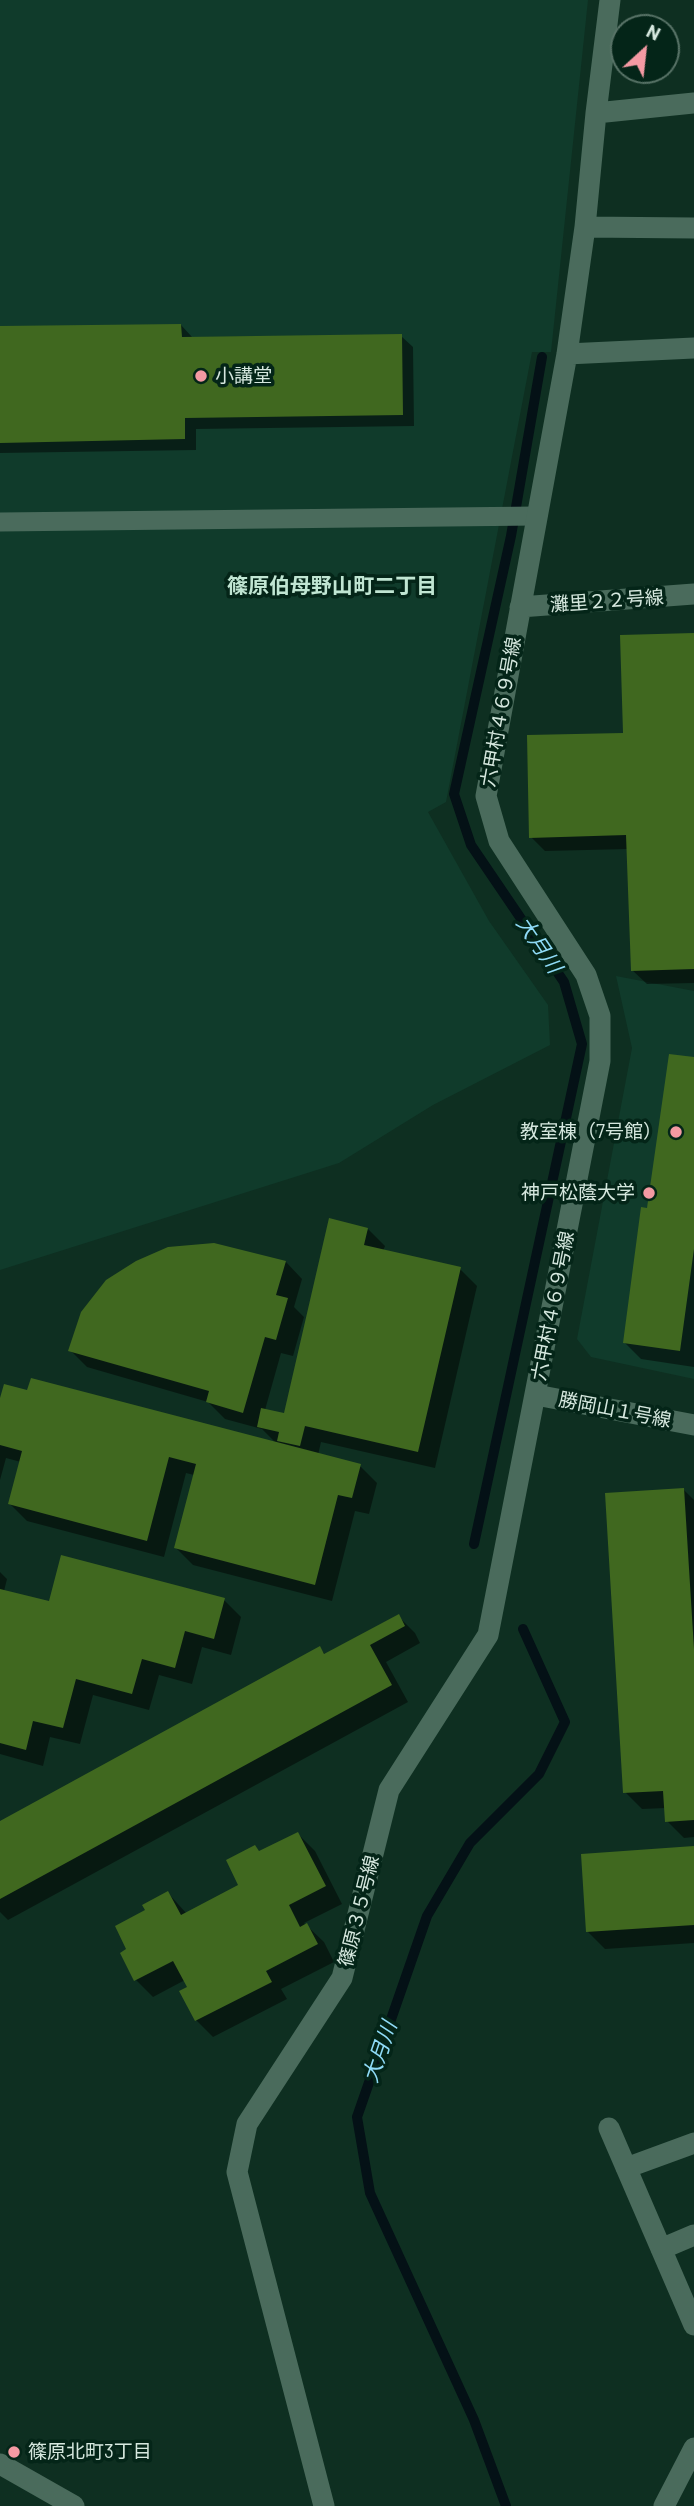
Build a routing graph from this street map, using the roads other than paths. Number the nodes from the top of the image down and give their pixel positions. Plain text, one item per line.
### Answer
1 (610, 0) edge
2 (694, 103) edge
3 (596, 113) junction
4 (585, 227) junction
5 (694, 228) edge
6 (694, 348) edge
7 (566, 354) junction
8 (531, 516) junction
9 (0, 522) edge
10 (694, 594) edge
11 (520, 607) junction
12 (536, 1395) junction
13 (694, 1425) edge
14 (609, 2128) dead end
15 (694, 2143) edge
16 (626, 2168) junction
17 (694, 2235) edge
18 (661, 2249) junction
19 (694, 2325) edge
20 (694, 2448) edge
21 (0, 2464) edge
22 (74, 2506) edge
23 (324, 2506) edge
24 (664, 2506) edge

1 - 3 street, 六甲村４６９号線
2 - 3 street
3 - 4 street, 六甲村４６９号線
4 - 5 street
4 - 7 street, 六甲村４６９号線
6 - 7 street
7 - 8 street, 六甲村４６９号線
8 - 9 lane
8 - 11 street, 六甲村４６９号線
10 - 11 street, 灘里２２号線
11 - 12 street, 六甲村４６９号線
12 - 13 street, 勝岡山１号線
12 - 23 street, 篠原３５号線
14 - 16 street
15 - 16 street
16 - 18 street
17 - 18 street
18 - 19 street
20 - 24 street
21 - 22 street

